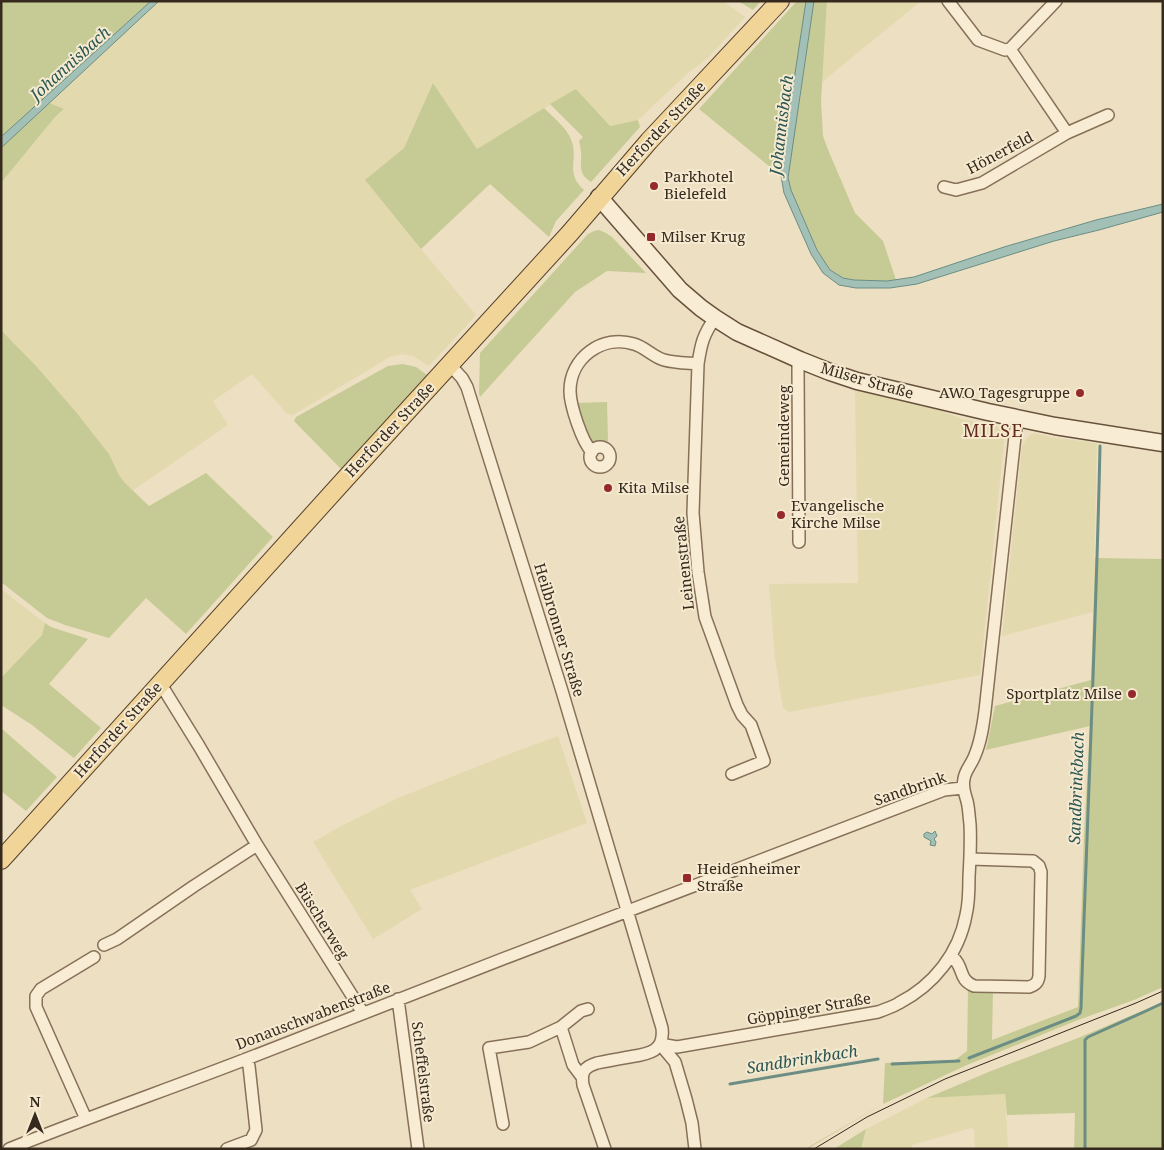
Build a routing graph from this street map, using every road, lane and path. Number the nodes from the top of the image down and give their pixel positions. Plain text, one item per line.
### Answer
1 (780, 1) edge
2 (948, 1) edge
3 (1056, 1) edge
4 (1010, 50) junction
5 (1108, 114) dead end
6 (1068, 133) junction
7 (944, 187) dead end
8 (599, 197) junction
9 (715, 318) junction
10 (800, 360) junction
11 (698, 364) junction
12 (450, 365) junction
13 (1017, 418) junction
14 (1163, 443) edge
15 (592, 452) dead end
16 (799, 542) dead end
17 (159, 685) junction
18 (732, 774) dead end
19 (963, 788) junction
20 (257, 845) junction
21 (970, 859) junction
22 (1, 860) edge
23 (628, 910) junction
24 (104, 945) dead end
25 (951, 956) junction
26 (94, 957) dead end
27 (398, 999) junction
28 (588, 1009) dead end
29 (363, 1012) junction
30 (561, 1027) junction
31 (660, 1044) junction
32 (246, 1058) junction
33 (582, 1077) junction
34 (86, 1118) junction
35 (503, 1124) dead end
36 (9, 1149) edge
37 (227, 1149) edge
38 (418, 1149) edge
39 (605, 1149) edge
40 (695, 1149) edge

1 - 8 main road, Herforder Straße
2 - 4 street
3 - 4 street
4 - 6 street
5 - 6 street, Hönerfeld
6 - 7 street, Hönerfeld
8 - 9 main road, Milser Straße
8 - 12 main road, Herforder Straße
9 - 10 main road, Milser Straße
9 - 11 street, Leinenstraße
10 - 13 main road, Milser Straße
10 - 16 street, Gemeindeweg
11 - 15 street
11 - 18 street, Leinenstraße
12 - 17 main road, Herforder Straße
12 - 23 street, Heilbronner Straße
13 - 14 main road, Milser Straße
13 - 19 street, Sandbrink
17 - 20 street, Büscherweg
17 - 22 main road, Herforder Straße
19 - 21 street, Göppinger Straße
19 - 23 street, Sandbrink
20 - 24 street
20 - 29 street, Büscherweg
21 - 25 street, Göppinger Straße
21 - 25 street
23 - 27 street, Donauschwabenstraße
23 - 31 street
25 - 31 street, Göppinger Straße
26 - 34 street
27 - 29 street, Donauschwabenstraße
27 - 38 street, Scheffelstraße
28 - 30 street
29 - 32 street, Donauschwabenstraße
30 - 33 street
30 - 35 street
31 - 33 street
31 - 40 street
32 - 34 street, Donauschwabenstraße
32 - 37 street
33 - 39 street
34 - 36 street, Donauschwabenstraße

